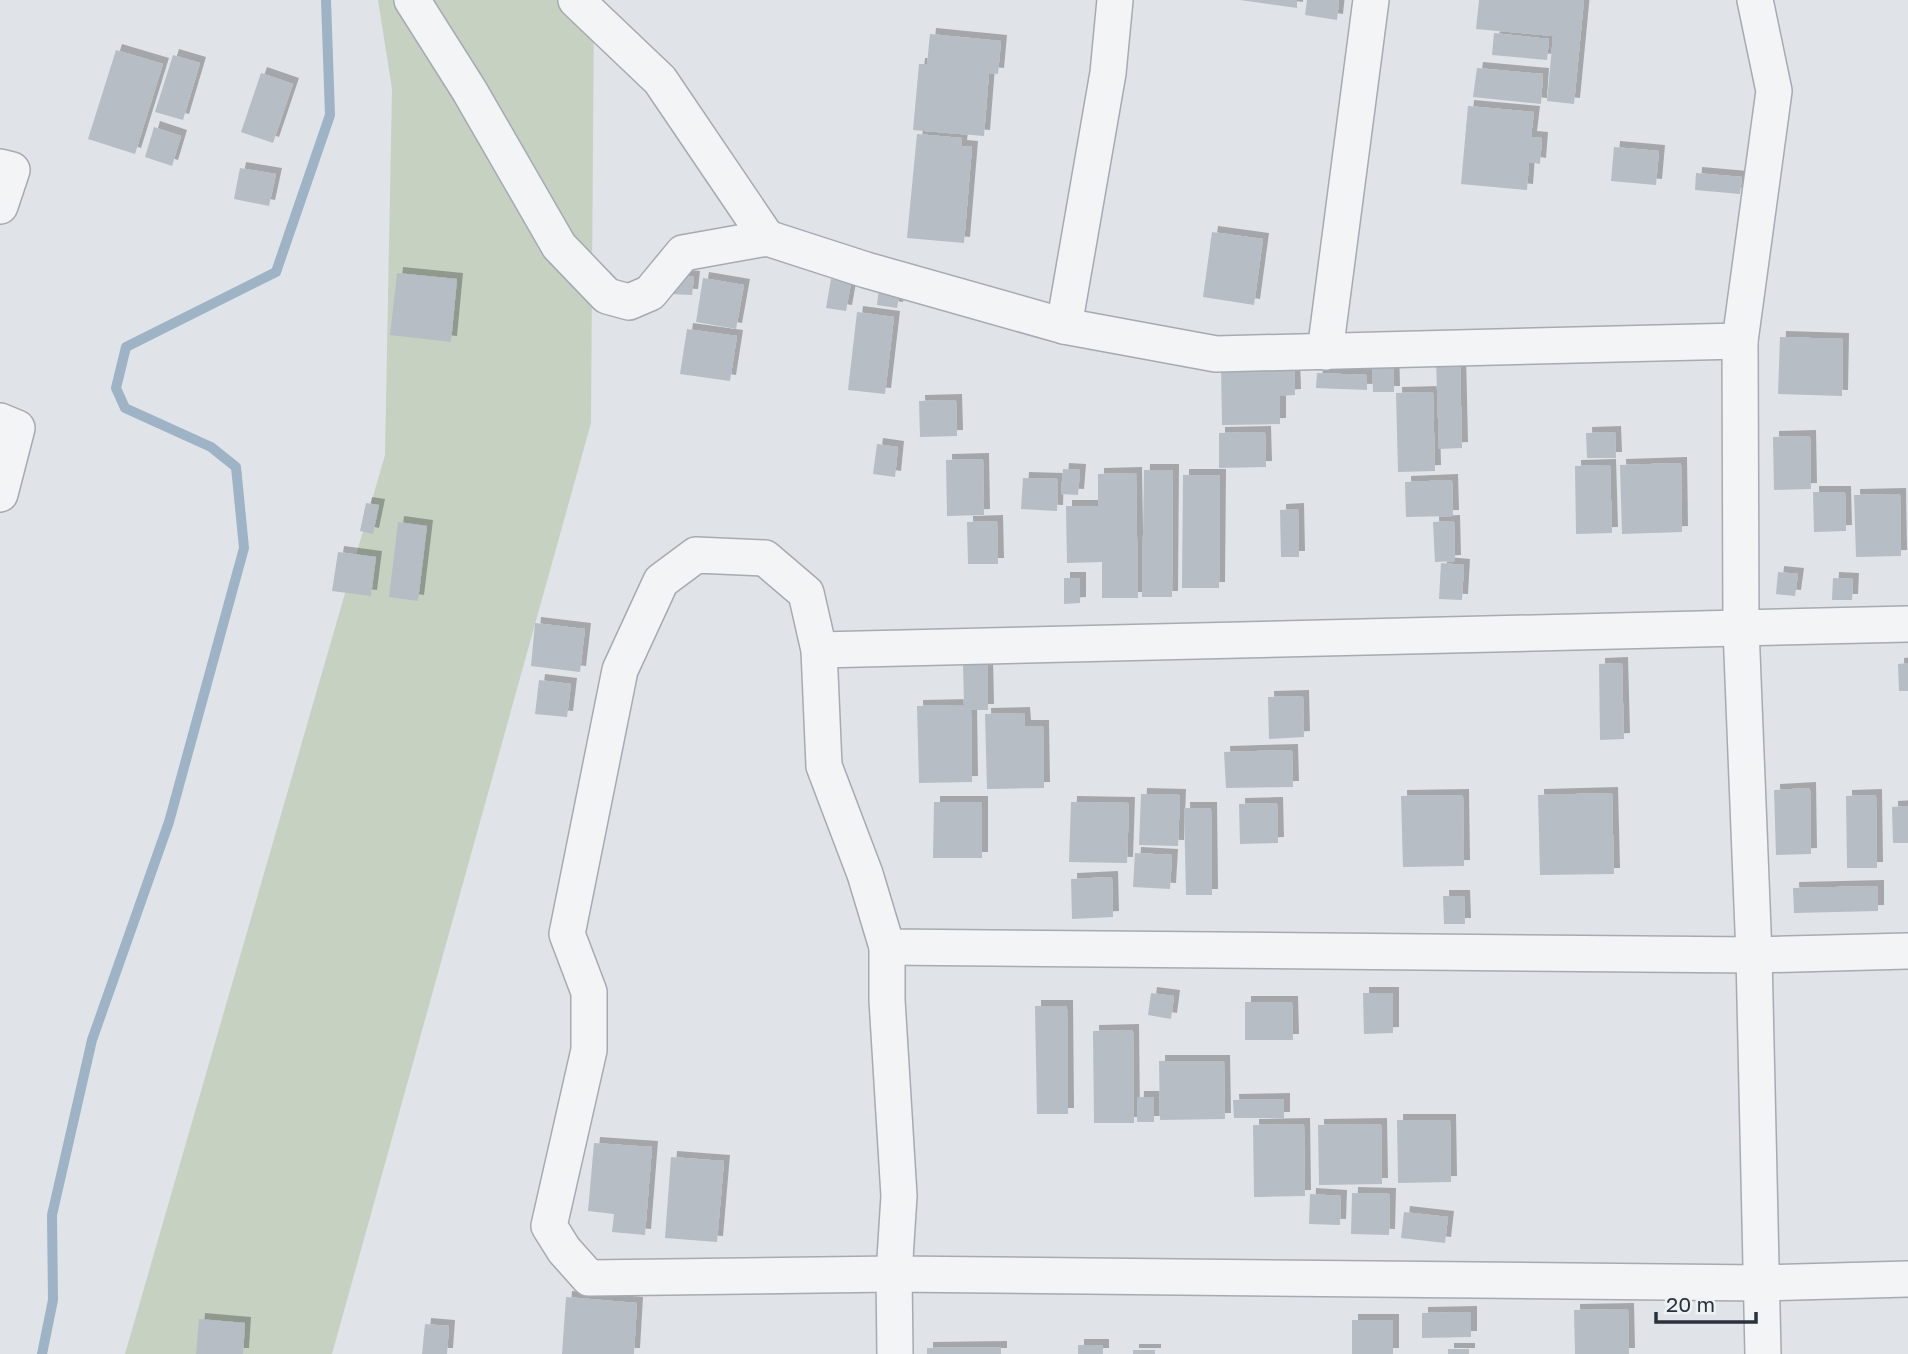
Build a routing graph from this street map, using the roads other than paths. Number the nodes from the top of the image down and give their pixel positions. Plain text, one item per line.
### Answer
1 (412, 0) edge
2 (576, 0) edge
3 (1115, 0) edge
4 (1371, 0) edge
5 (1755, 0) edge
6 (0, 167) edge
7 (0, 206) edge
8 (767, 238) junction
9 (1064, 326) junction
10 (1740, 341) junction
11 (1325, 352) junction
12 (0, 421) edge
13 (0, 494) edge
14 (1908, 624) edge
15 (1741, 628) junction
16 (819, 650) junction
17 (887, 947) junction
18 (1908, 951) edge
19 (1754, 955) junction
20 (894, 1274) junction
21 (1908, 1279) edge
22 (1761, 1283) junction
23 (895, 1354) edge
24 (1763, 1354) edge

1 - 8 street
2 - 8 street
3 - 9 street
4 - 11 street
5 - 10 street
6 - 7 street
8 - 9 street
9 - 11 street
10 - 11 street
10 - 15 street
12 - 13 street
14 - 15 street
15 - 16 street
15 - 19 street
16 - 17 street
16 - 20 street
17 - 19 street
17 - 20 street
18 - 19 street
19 - 22 street
20 - 22 street
20 - 23 street
21 - 22 street
22 - 24 street

